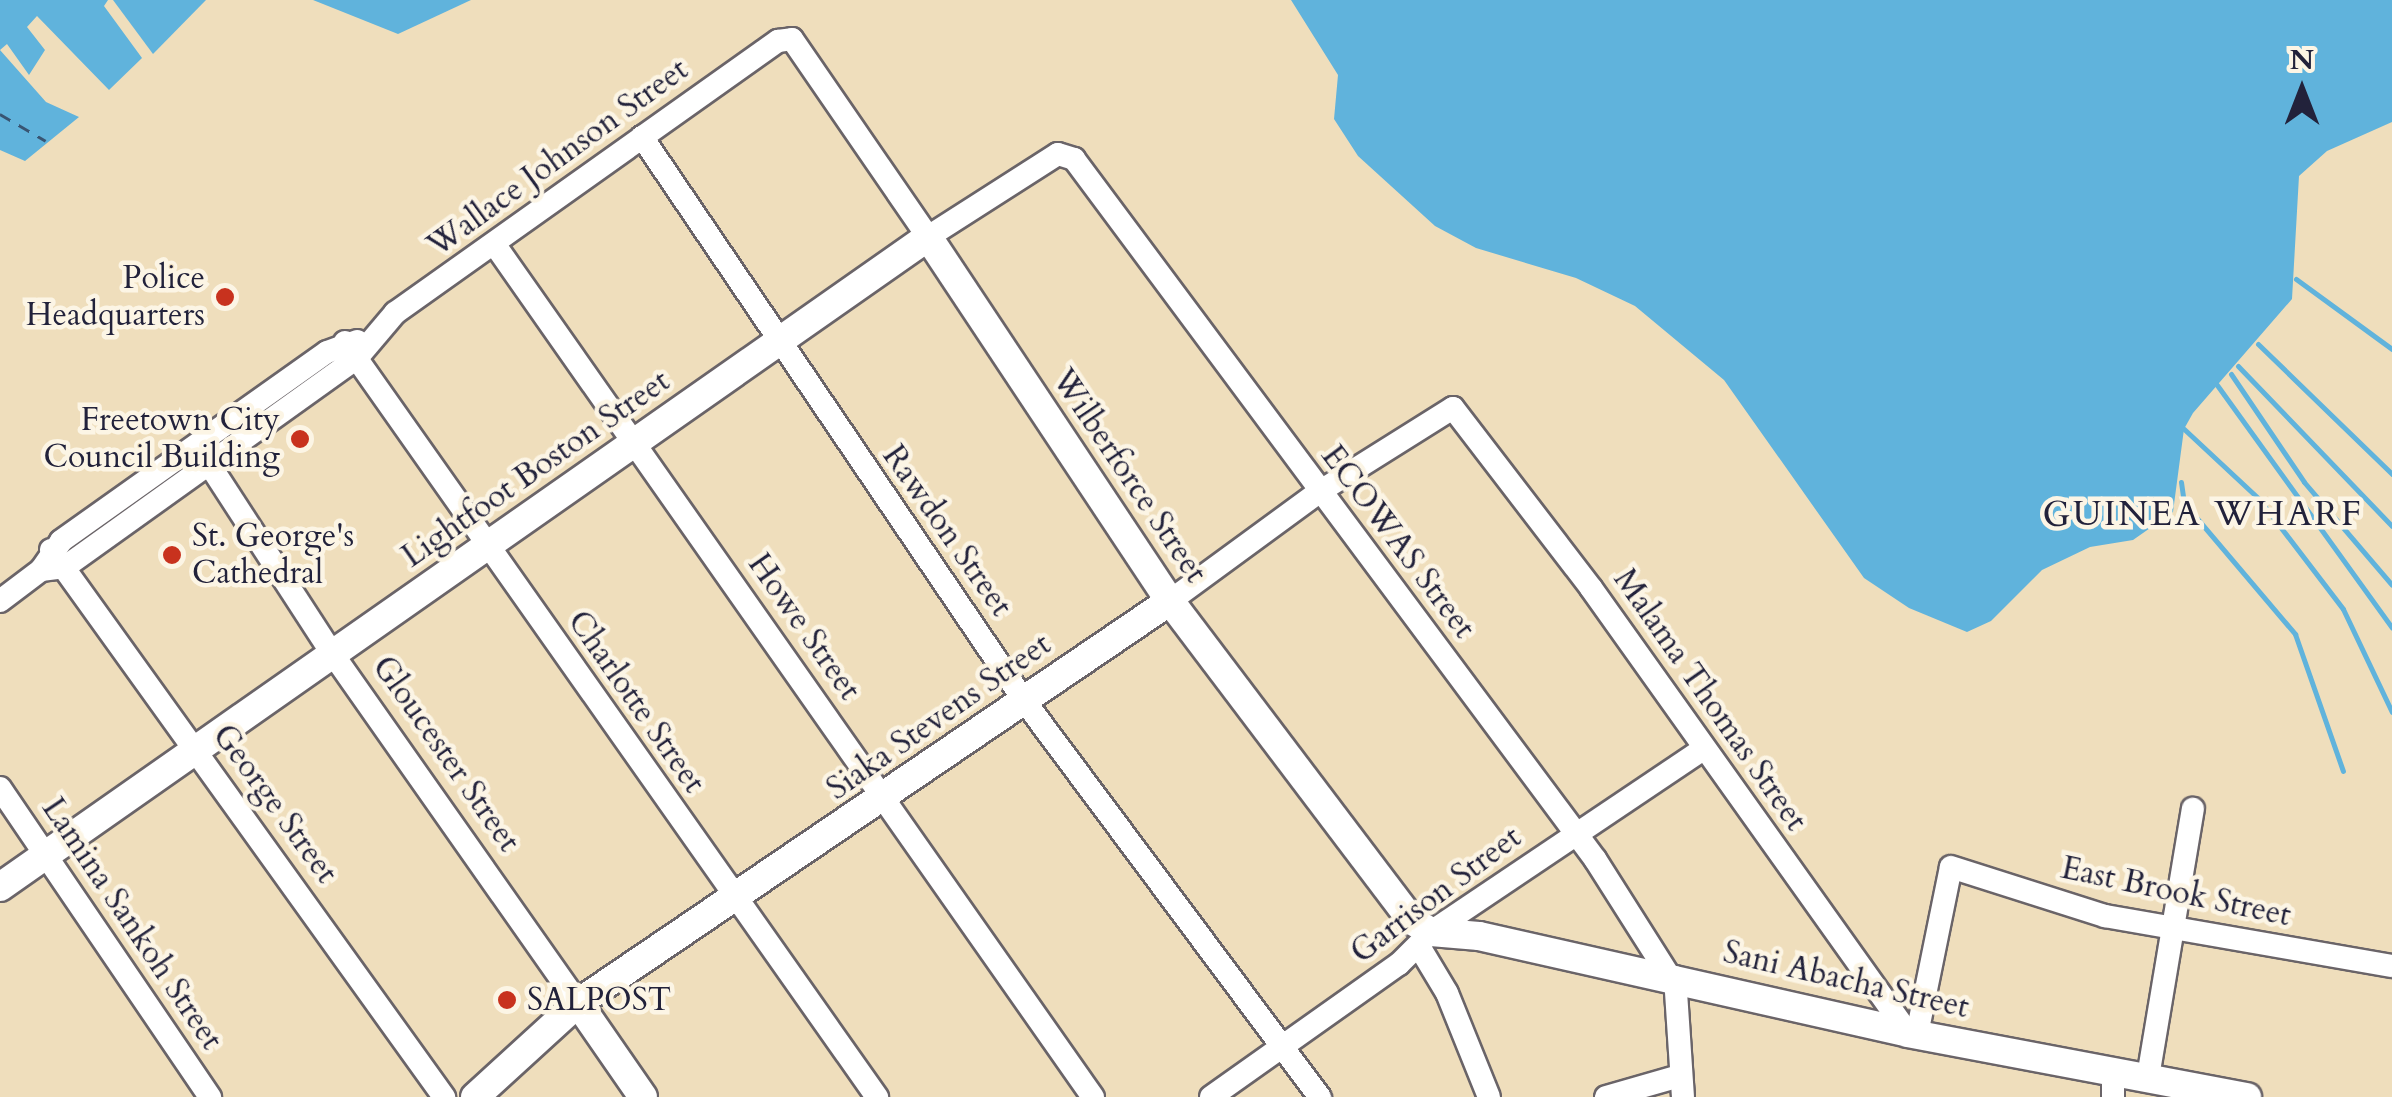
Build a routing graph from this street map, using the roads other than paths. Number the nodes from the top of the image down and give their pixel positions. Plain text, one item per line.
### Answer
1 (792, 39) joint
2 (642, 137) junction
3 (1068, 154) joint
4 (928, 237) junction
5 (495, 245) junction
6 (778, 344) junction
7 (357, 346) junction
8 (1453, 408) joint
9 (636, 443) junction
10 (204, 455) junction
11 (1319, 492) junction
12 (488, 548) junction
13 (52, 562) junction
14 (1170, 600) junction
15 (0, 601) edge
16 (332, 653) junction
17 (1023, 699) junction
18 (1702, 749) junction
19 (199, 754) junction
20 (0, 788) edge
21 (884, 799) junction
22 (2194, 809) dead end
23 (1576, 832) junction
24 (45, 855) junction
25 (0, 888) edge
26 (732, 898) junction
27 (2176, 932) junction
28 (1426, 940) junction
29 (2392, 966) edge
30 (1672, 976) junction
31 (578, 1003) junction
32 (1912, 1034) junction
33 (1281, 1047) junction
34 (2148, 1077) junction
35 (2113, 1084) edge
36 (1681, 1086) edge
37 (210, 1097) edge
38 (444, 1097) edge
39 (475, 1097) edge
40 (643, 1097) edge
41 (877, 1097) edge
42 (1092, 1097) edge
43 (1211, 1097) edge
44 (1320, 1097) edge
45 (1489, 1097) edge
46 (1606, 1097) edge
47 (2247, 1097) edge

1 - 2 street, Wallace Johnson Street
1 - 4 street, Wilberforce Street
2 - 5 street, Wallace Johnson Street
2 - 6 street, Rawdon Street
3 - 4 street, Lightfoot Boston Street
3 - 11 street, ECOWAS Street
4 - 6 main road, Lightfoot Boston Street
4 - 14 main road, Wilberforce Street
5 - 7 street, Wallace Johnson Street
5 - 9 street, Howe Street
6 - 9 main road, Lightfoot Boston Street
6 - 17 street, Rawdon Street
7 - 10 street, Wallace Johnson Street
7 - 12 street, Charlotte Street
8 - 11 street, Siaka Stevens Street
8 - 18 street, Malama Thomas Street
9 - 12 main road, Lightfoot Boston Street
9 - 21 street, Howe Street
10 - 13 street, Wallace Johnson Street
10 - 16 street, Gloucester Street
11 - 14 street, Siaka Stevens Street
11 - 23 street, ECOWAS Street
12 - 16 main road, Lightfoot Boston Street
12 - 26 street, Charlotte Street
13 - 15 street, Wallace Johnson Street
13 - 19 street, George Street
14 - 17 main road, Siaka Stevens Street
14 - 28 main road, Wilberforce Street
16 - 19 main road, Lightfoot Boston Street
16 - 31 street, Gloucester Street
17 - 21 main road, Siaka Stevens Street
17 - 33 street, Rawdon Street
18 - 23 street, Garrison Street
18 - 32 street, Malama Thomas Street
19 - 24 main road, Lightfoot Boston Street
19 - 38 street, George Street
20 - 24 street, Lamina Sankoh Street
21 - 26 main road, Siaka Stevens Street
21 - 42 street, Howe Street
22 - 27 street
23 - 28 street, Garrison Street
23 - 30 street, ECOWAS Street
24 - 25 main road, Lightfoot Boston Street
24 - 37 street, Lamina Sankoh Street
26 - 31 main road, Siaka Stevens Street
26 - 41 street, Charlotte Street
27 - 29 street, East Brook Street
27 - 32 street, East Brook Street
27 - 34 street
28 - 30 main road, Sani Abacha Street
28 - 33 street, Garrison Street
28 - 45 street
30 - 32 main road, Sani Abacha Street
30 - 36 street
31 - 39 main road, Siaka Stevens Street
31 - 40 main road, Gloucester Street
32 - 35 main road, Sani Abacha Street
33 - 43 street, Garrison Street
33 - 44 street, Rawdon Street
34 - 35 main road, Sani Abacha Street
34 - 47 main road, Sani Abacha Street
36 - 46 street

